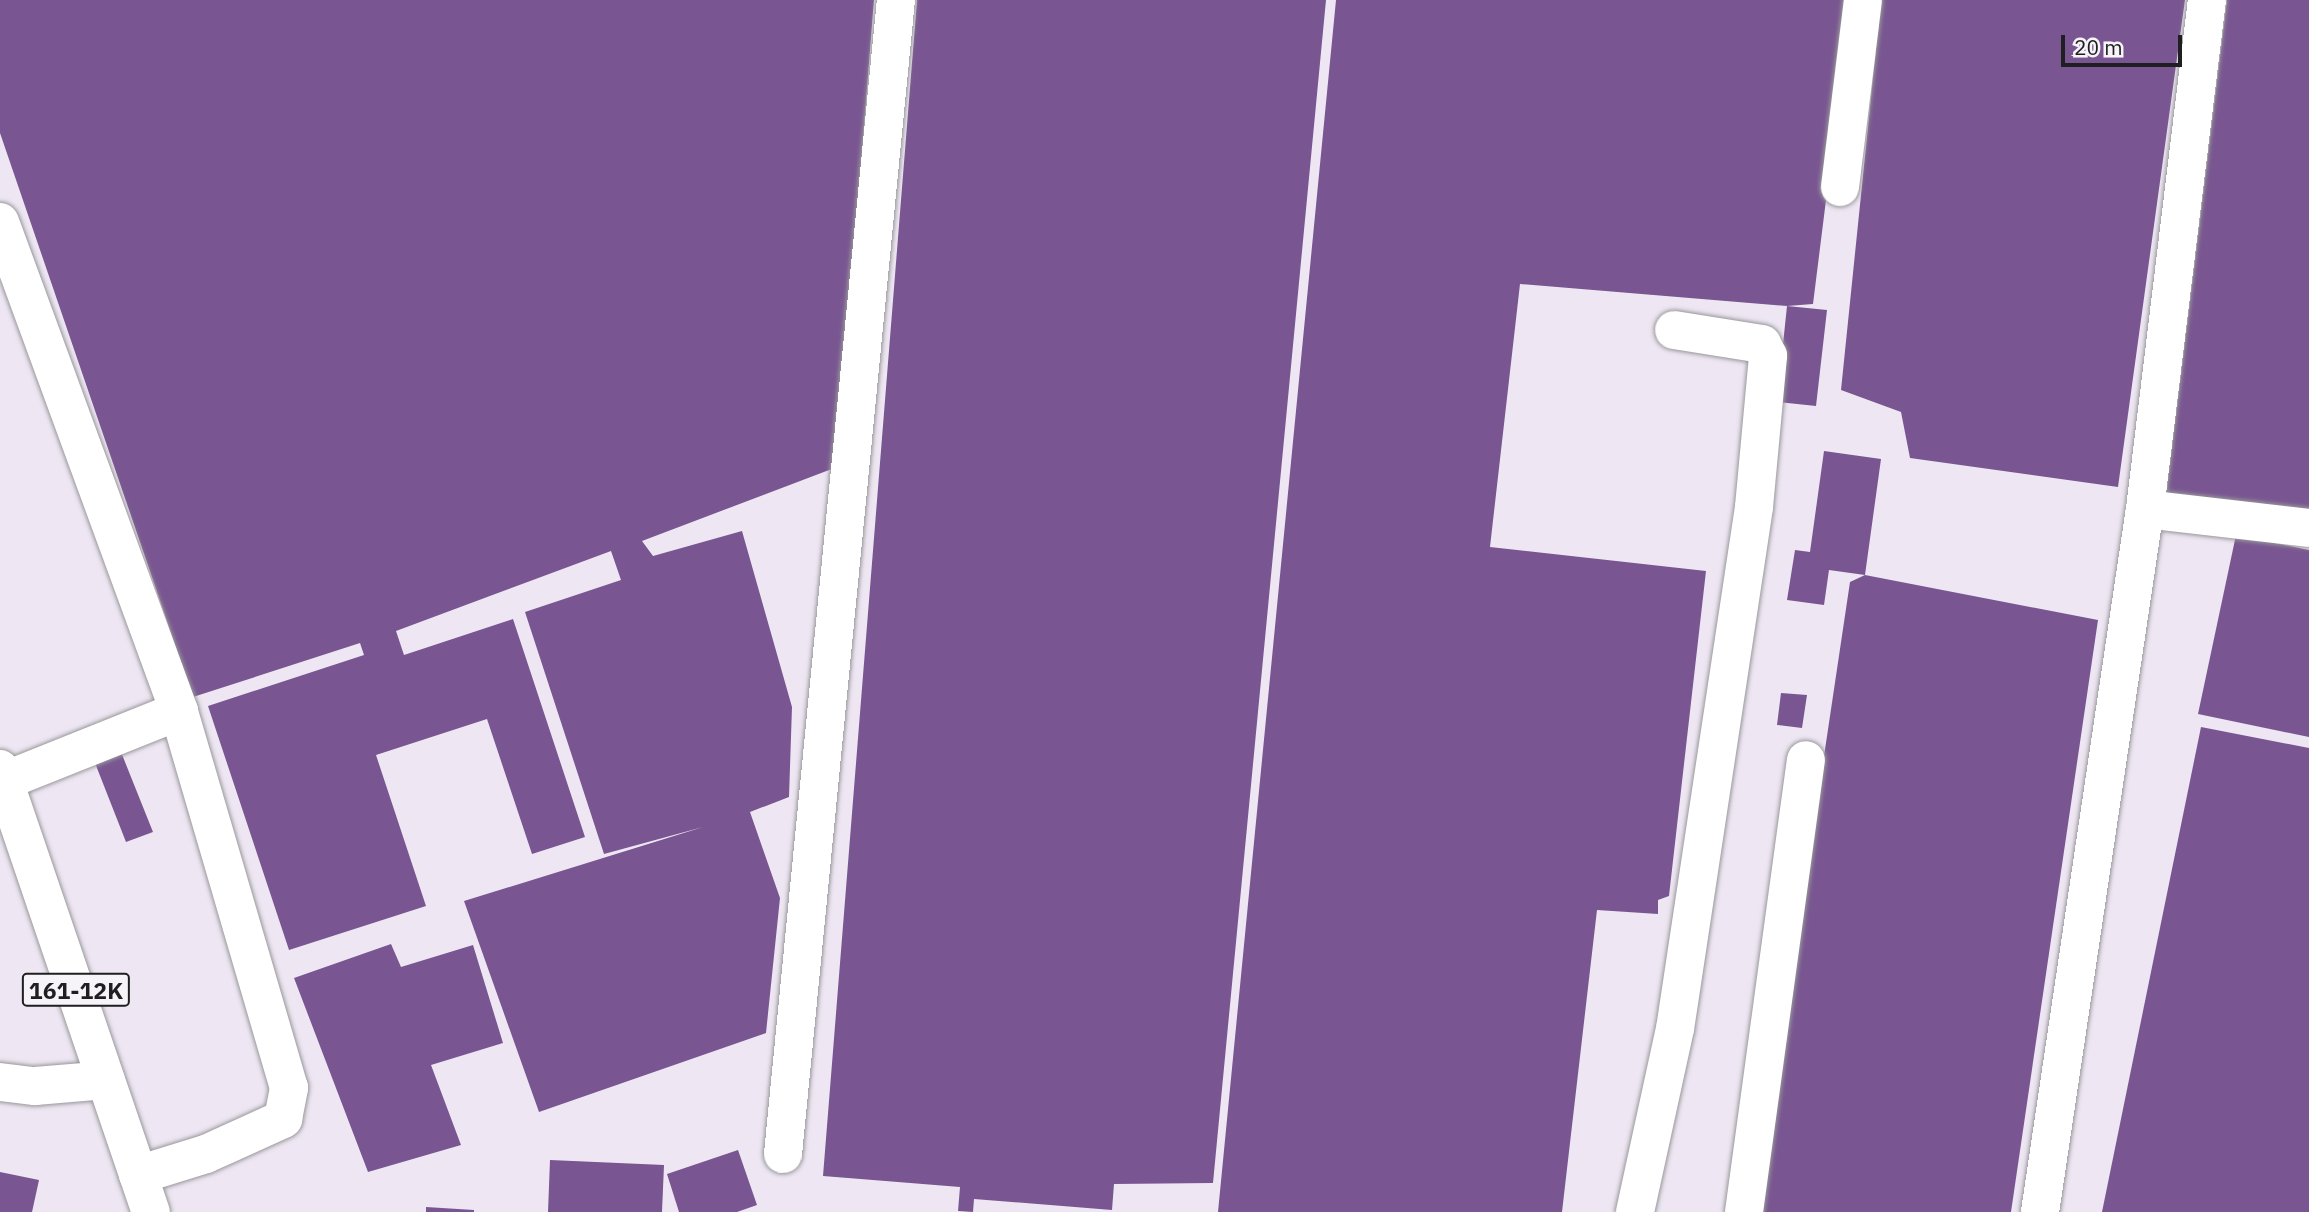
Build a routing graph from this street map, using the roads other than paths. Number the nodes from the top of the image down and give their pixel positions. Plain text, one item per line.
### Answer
1 (895, 0) edge
2 (1863, 0) edge
3 (2207, 0) edge
4 (1840, 187) dead end
5 (0, 222) edge
6 (1674, 330) dead end
7 (2145, 509) junction
8 (2309, 528) edge
9 (179, 711) junction
10 (1806, 760) dead end
11 (2, 775) edge
12 (106, 1080) junction
13 (0, 1082) edge
14 (783, 1154) dead end
15 (138, 1175) junction
16 (151, 1212) edge
17 (1635, 1212) edge
18 (1744, 1212) edge
19 (2040, 1212) edge

1 - 14 main road
2 - 4 main road
3 - 7 main road
5 - 9 main road
6 - 17 main road
7 - 8 main road
7 - 19 main road
9 - 11 main road
9 - 15 main road
10 - 18 main road
11 - 12 main road, 161-12K
12 - 13 main road
12 - 15 main road, 161-12K
15 - 16 main road, 161-12K

